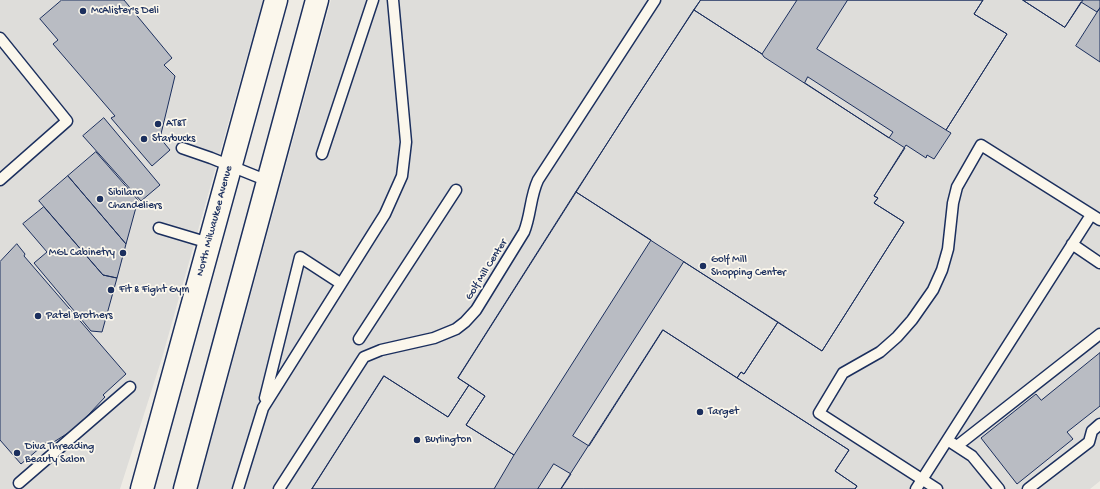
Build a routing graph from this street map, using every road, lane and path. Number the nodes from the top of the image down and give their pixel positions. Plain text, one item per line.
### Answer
1 (276, 0) edge
2 (318, 0) edge
3 (373, 0) edge
4 (394, 0) edge
5 (655, 0) edge
6 (0, 38) edge
7 (182, 148) dead end
8 (322, 154) dead end
9 (230, 166) junction
10 (0, 180) edge
11 (268, 181) junction
12 (456, 190) dead end
13 (1091, 215) junction
14 (1100, 220) edge
15 (159, 228) dead end
16 (209, 244) junction
17 (1072, 244) junction
18 (1100, 263) edge
19 (340, 283) junction
20 (1100, 334) edge
21 (359, 339) dead end
22 (130, 387) dead end
23 (263, 408) junction
24 (1100, 424) edge
25 (947, 440) junction
26 (958, 446) junction
27 (922, 479) junction
28 (19, 483) dead end
29 (142, 489) edge
30 (185, 489) edge
31 (238, 489) edge
32 (279, 489) edge
33 (916, 489) edge
34 (937, 489) edge
35 (999, 489) edge
36 (1028, 489) edge

1 - 9 main road, North Milwaukee Avenue
2 - 11 main road
3 - 8 lane
4 - 19 lane
5 - 32 lane, Golf Mill Center
6 - 10 lane
7 - 9 lane
9 - 11 lane
9 - 16 main road, North Milwaukee Avenue
11 - 30 main road
12 - 21 lane
13 - 14 lane
13 - 17 lane
13 - 27 lane
15 - 16 lane
16 - 29 main road, North Milwaukee Avenue
17 - 18 lane
17 - 25 lane
19 - 23 lane
19 - 23 lane
20 - 26 lane
22 - 28 lane
23 - 31 lane
24 - 36 lane
25 - 26 lane
25 - 27 lane
26 - 35 lane
27 - 33 lane
27 - 34 lane

